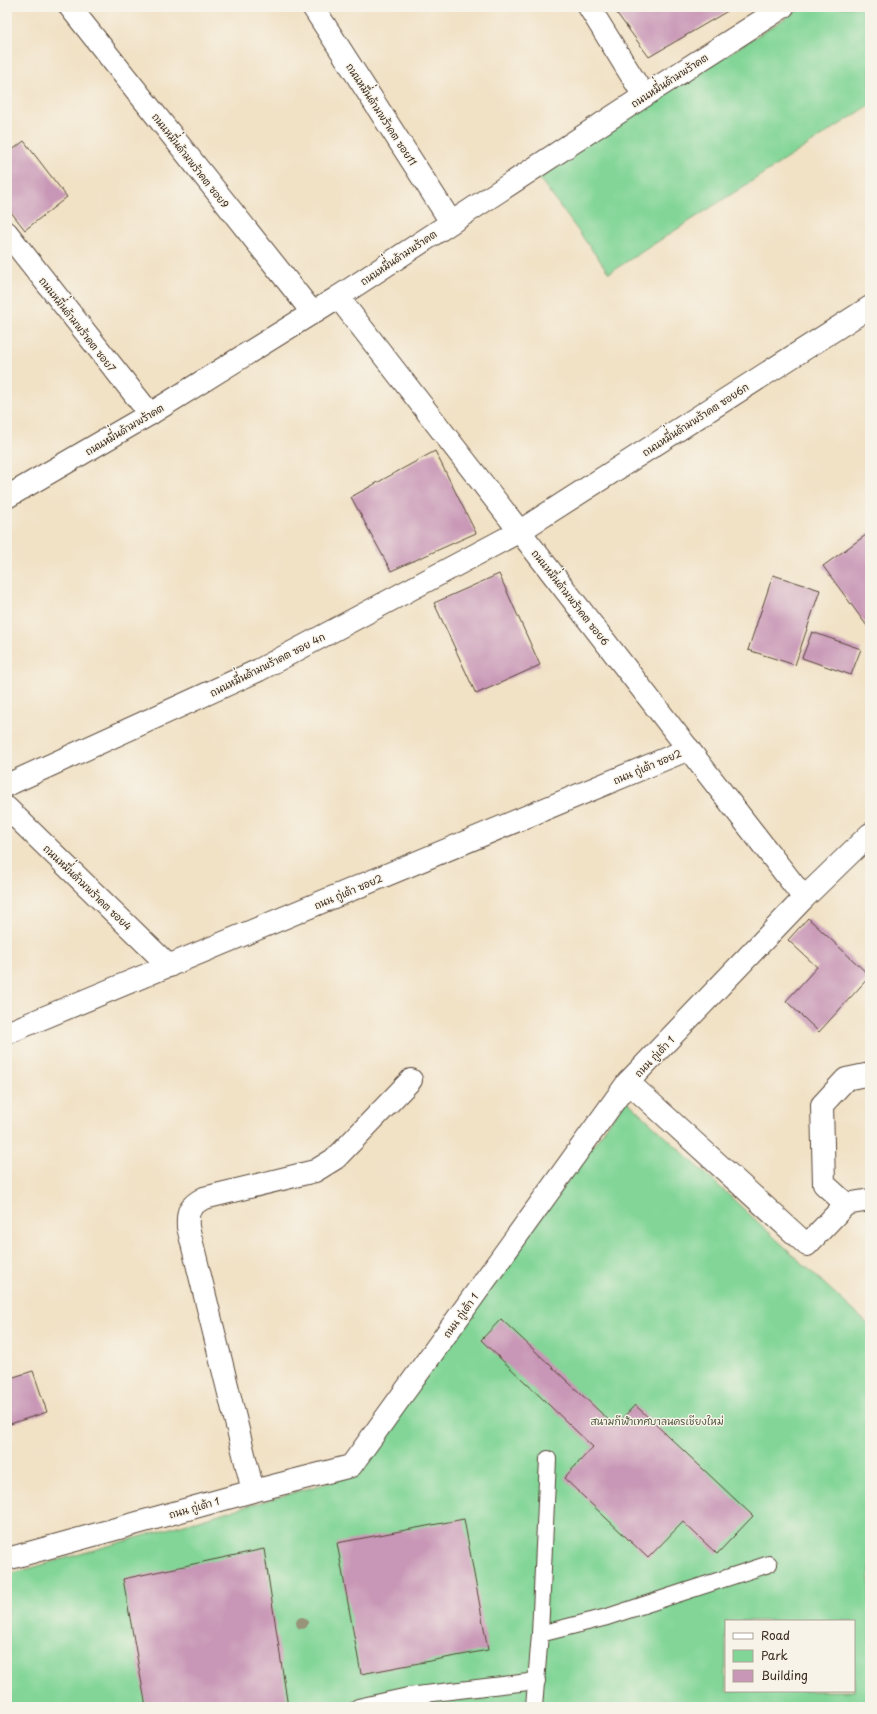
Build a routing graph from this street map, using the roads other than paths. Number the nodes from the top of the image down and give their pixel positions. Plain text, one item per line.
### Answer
1 (70, 7) edge
2 (313, 7) edge
3 (589, 7) edge
4 (783, 7) edge
5 (644, 96) junction
6 (451, 222) junction
7 (7, 233) edge
8 (338, 297) junction
9 (870, 308) edge
10 (312, 312) junction
11 (150, 414) junction
12 (7, 497) edge
13 (520, 531) junction
14 (689, 749) junction
15 (7, 785) edge
16 (7, 808) edge
17 (870, 834) edge
18 (804, 898) junction
19 (169, 966) junction
20 (7, 1033) edge
21 (870, 1074) edge
22 (411, 1080) dead end
23 (628, 1082) junction
24 (870, 1200) edge
25 (846, 1204) junction
26 (548, 1459) dead end
27 (253, 1491) junction
28 (7, 1559) edge
29 (769, 1564) dead end
30 (540, 1634) junction
31 (537, 1681) junction
32 (409, 1702) edge
33 (358, 1707) edge
34 (534, 1707) edge

1 - 10 street, ถนนหมื่่นด้ามพร้าคต ซอย9
2 - 6 street, ถนนหมื่่นด้ามพร้าคต ซอย11
3 - 5 street
4 - 5 street, ถนนหมื่่นด้ามพร้าคต
5 - 6 street, ถนนหมื่่นด้ามพร้าคต
6 - 8 street, ถนนหมื่่นด้ามพร้าคต
7 - 11 street, ถนนหมื่่นด้ามพร้าคต ซอย7
8 - 10 street, ถนนหมื่่นด้ามพร้าคต
8 - 13 street, ถนนหมื่่นด้ามพร้าคต ซอย6
9 - 13 street, ถนนหมื่่นด้ามพร้าคต ซอย6ก
10 - 11 street, ถนนหมื่่นด้ามพร้าคต
11 - 12 street, ถนนหมื่่นด้ามพร้าคต
13 - 14 street, ถนนหมื่่นด้ามพร้าคต ซอย6
13 - 15 street, ถนนหมื่่นด้ามพร้าคต ซอย 4ก
14 - 18 street, ถนนหมื่่นด้ามพร้าคต ซอย6
14 - 19 street, ถนน กู่เต้า ซอย2
16 - 19 street, ถนนหมื่่นด้ามพร้าคต ซอย4
17 - 18 street, ถนน กู่เต้า 1
18 - 23 street, ถนน กู่เต้า 1
19 - 20 street, ถนน กู่เต้า ซอย2
21 - 25 street
22 - 27 street
23 - 25 street
23 - 27 street, ถนน กู่เต้า 1
24 - 25 street
26 - 30 lane
27 - 28 street, ถนน กู่เต้า 1
29 - 30 lane
30 - 31 lane
31 - 32 lane
31 - 34 lane
32 - 33 lane

